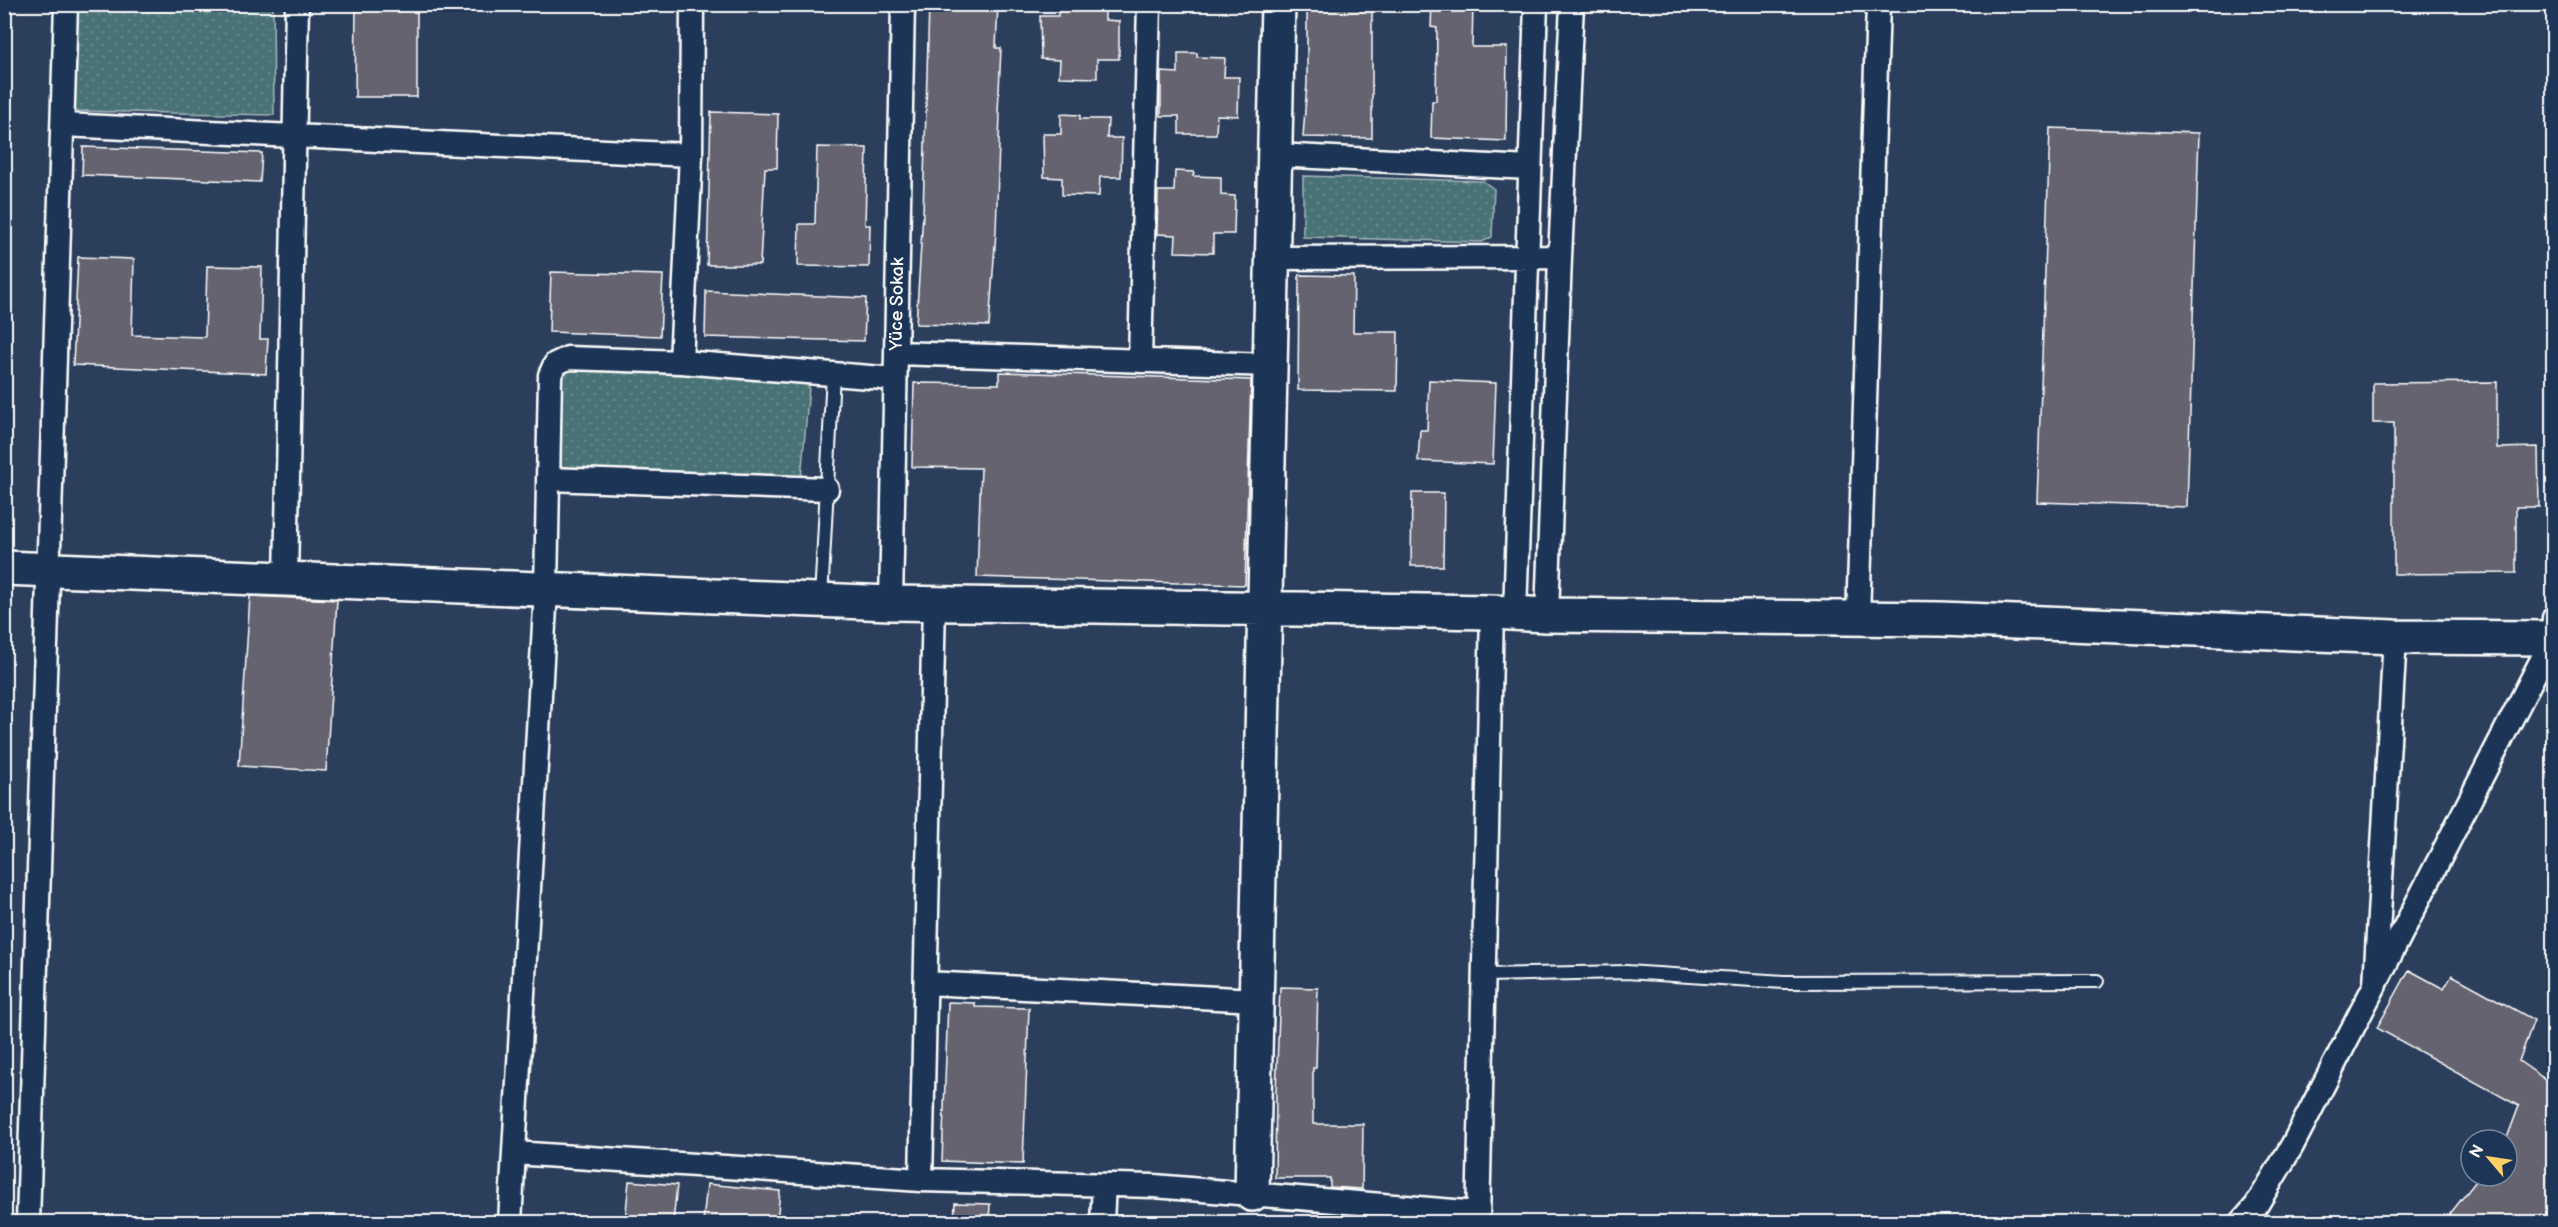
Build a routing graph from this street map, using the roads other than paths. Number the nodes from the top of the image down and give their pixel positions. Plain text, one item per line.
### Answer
1 (66, 4) edge
2 (297, 4) edge
3 (692, 4) edge
4 (903, 4) edge
5 (1149, 4) edge
6 (1278, 4) edge
7 (1536, 4) edge
8 (1572, 4) edge
9 (1878, 4) edge
10 (63, 125) junction
11 (294, 136) junction
12 (691, 155) junction
13 (1275, 155) junction
14 (1530, 168) junction
15 (1527, 257) junction
16 (1560, 257) junction
17 (1273, 258) junction
18 (896, 353) junction
19 (1140, 361) junction
20 (681, 362) junction
21 (1271, 365) junction
22 (833, 374) junction
23 (895, 379) junction
24 (548, 479) junction
25 (827, 489) junction
26 (4, 568) edge
27 (49, 569) junction
28 (286, 580) junction
29 (546, 590) junction
30 (821, 600) junction
31 (891, 603) junction
32 (934, 603) junction
33 (1265, 608) junction
34 (1503, 612) junction
35 (1547, 615) junction
36 (1858, 618) junction
37 (2553, 631) edge
38 (2395, 637) junction
39 (1484, 975) junction
40 (2097, 981) dead end
41 (926, 983) junction
42 (2375, 985) junction
43 (1256, 1000) junction
44 (514, 1153) junction
45 (921, 1180) junction
46 (1104, 1185) junction
47 (1252, 1194) junction
48 (1478, 1218) edge
49 (28, 1222) edge
50 (510, 1222) edge
51 (1102, 1222) edge
52 (2242, 1222) edge

1 - 10 street
2 - 11 street
3 - 12 street
4 - 18 street, Yüce Sokak
5 - 19 street
6 - 13 street
7 - 14 street
8 - 16 street
9 - 36 street
10 - 11 street
10 - 27 street
11 - 12 street
11 - 28 street
12 - 20 street
13 - 14 street
13 - 17 street
14 - 15 street
15 - 16 street
15 - 17 street
15 - 34 street
16 - 35 street
17 - 21 street
18 - 19 street
18 - 23 street, Yüce Sokak
19 - 21 street
20 - 22 street
20 - 24 street
21 - 33 street
22 - 23 street
22 - 25 lane
23 - 31 street, Yüce Sokak
24 - 25 street
24 - 29 street
25 - 30 lane
26 - 27 street
27 - 28 street
27 - 49 street
28 - 29 street
29 - 30 street
29 - 44 street
30 - 31 street
31 - 32 street
32 - 33 street
32 - 41 street
33 - 34 street
33 - 43 street
34 - 35 street
34 - 39 street
35 - 36 street
36 - 38 street
37 - 38 street
37 - 42 street
38 - 42 street
39 - 40 lane
39 - 48 street
41 - 43 street
41 - 45 street
42 - 52 street
43 - 47 street
44 - 45 street
44 - 50 street
45 - 46 street
46 - 47 street
46 - 51 street
47 - 48 street

